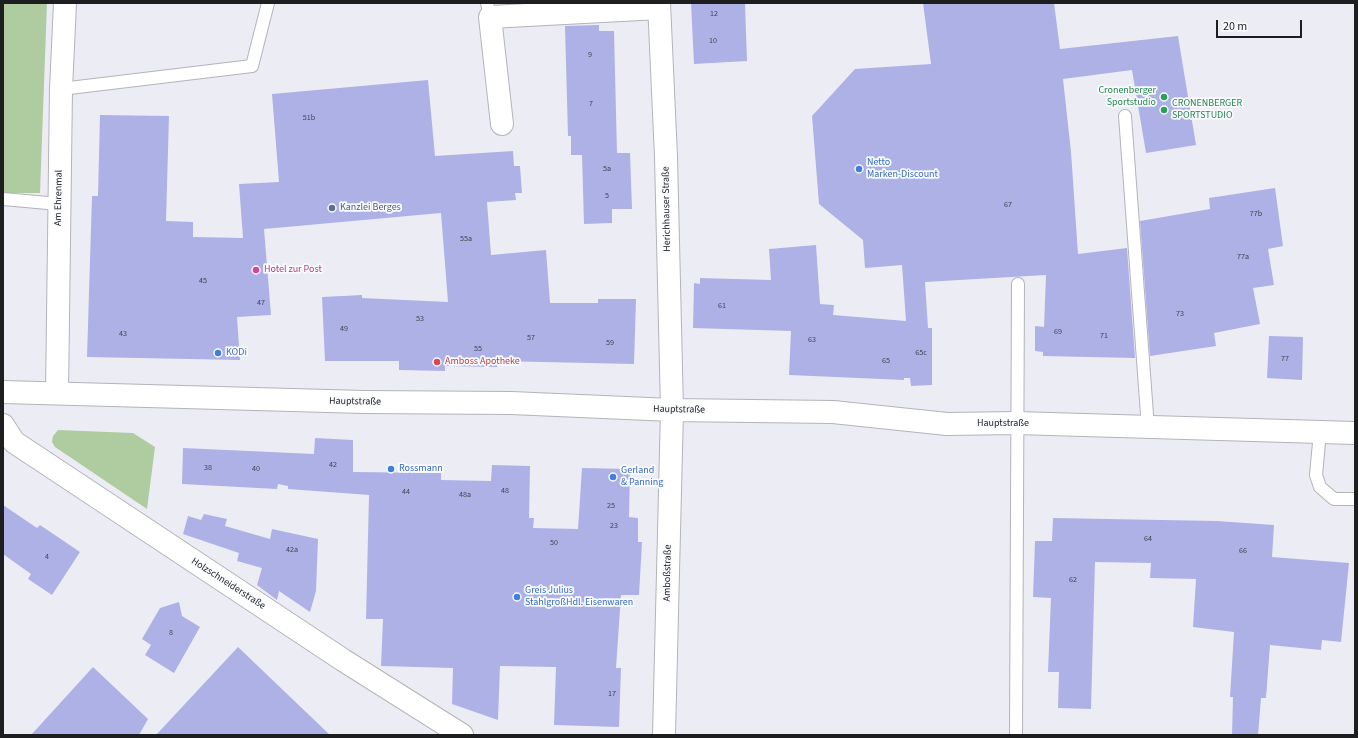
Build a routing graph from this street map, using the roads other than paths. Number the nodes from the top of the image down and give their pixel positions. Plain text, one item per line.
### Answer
1 (65, 3) edge
2 (268, 3) edge
3 (659, 6) edge
4 (489, 10) edge
5 (61, 89) junction
6 (1125, 116) dead end
7 (502, 124) dead end
8 (3, 199) edge
9 (59, 204) junction
10 (1018, 284) dead end
11 (3, 392) edge
12 (57, 393) junction
13 (672, 410) junction
14 (1016, 423) junction
15 (3, 425) edge
16 (1148, 428) junction
17 (1320, 432) junction
18 (1355, 433) edge
19 (1355, 500) edge
20 (462, 735) edge
21 (664, 735) edge
22 (1016, 735) edge

1 - 5 street, Am Ehrenmal
2 - 5 lane
3 - 4 street, Herichhauser Straße
3 - 13 street, Herichhauser Straße
4 - 7 street, Herichhauser Straße
5 - 9 street, Am Ehrenmal
6 - 16 lane
8 - 9 lane
9 - 12 street, Am Ehrenmal
10 - 14 lane
11 - 12 street, Hauptstraße
12 - 13 street, Hauptstraße
13 - 14 street, Hauptstraße
13 - 21 street, Amboßstraße
14 - 16 street, Hauptstraße
14 - 22 lane
15 - 20 street, Holzschneiderstraße
16 - 17 street, Hauptstraße
17 - 18 street, Hauptstraße
17 - 19 lane

